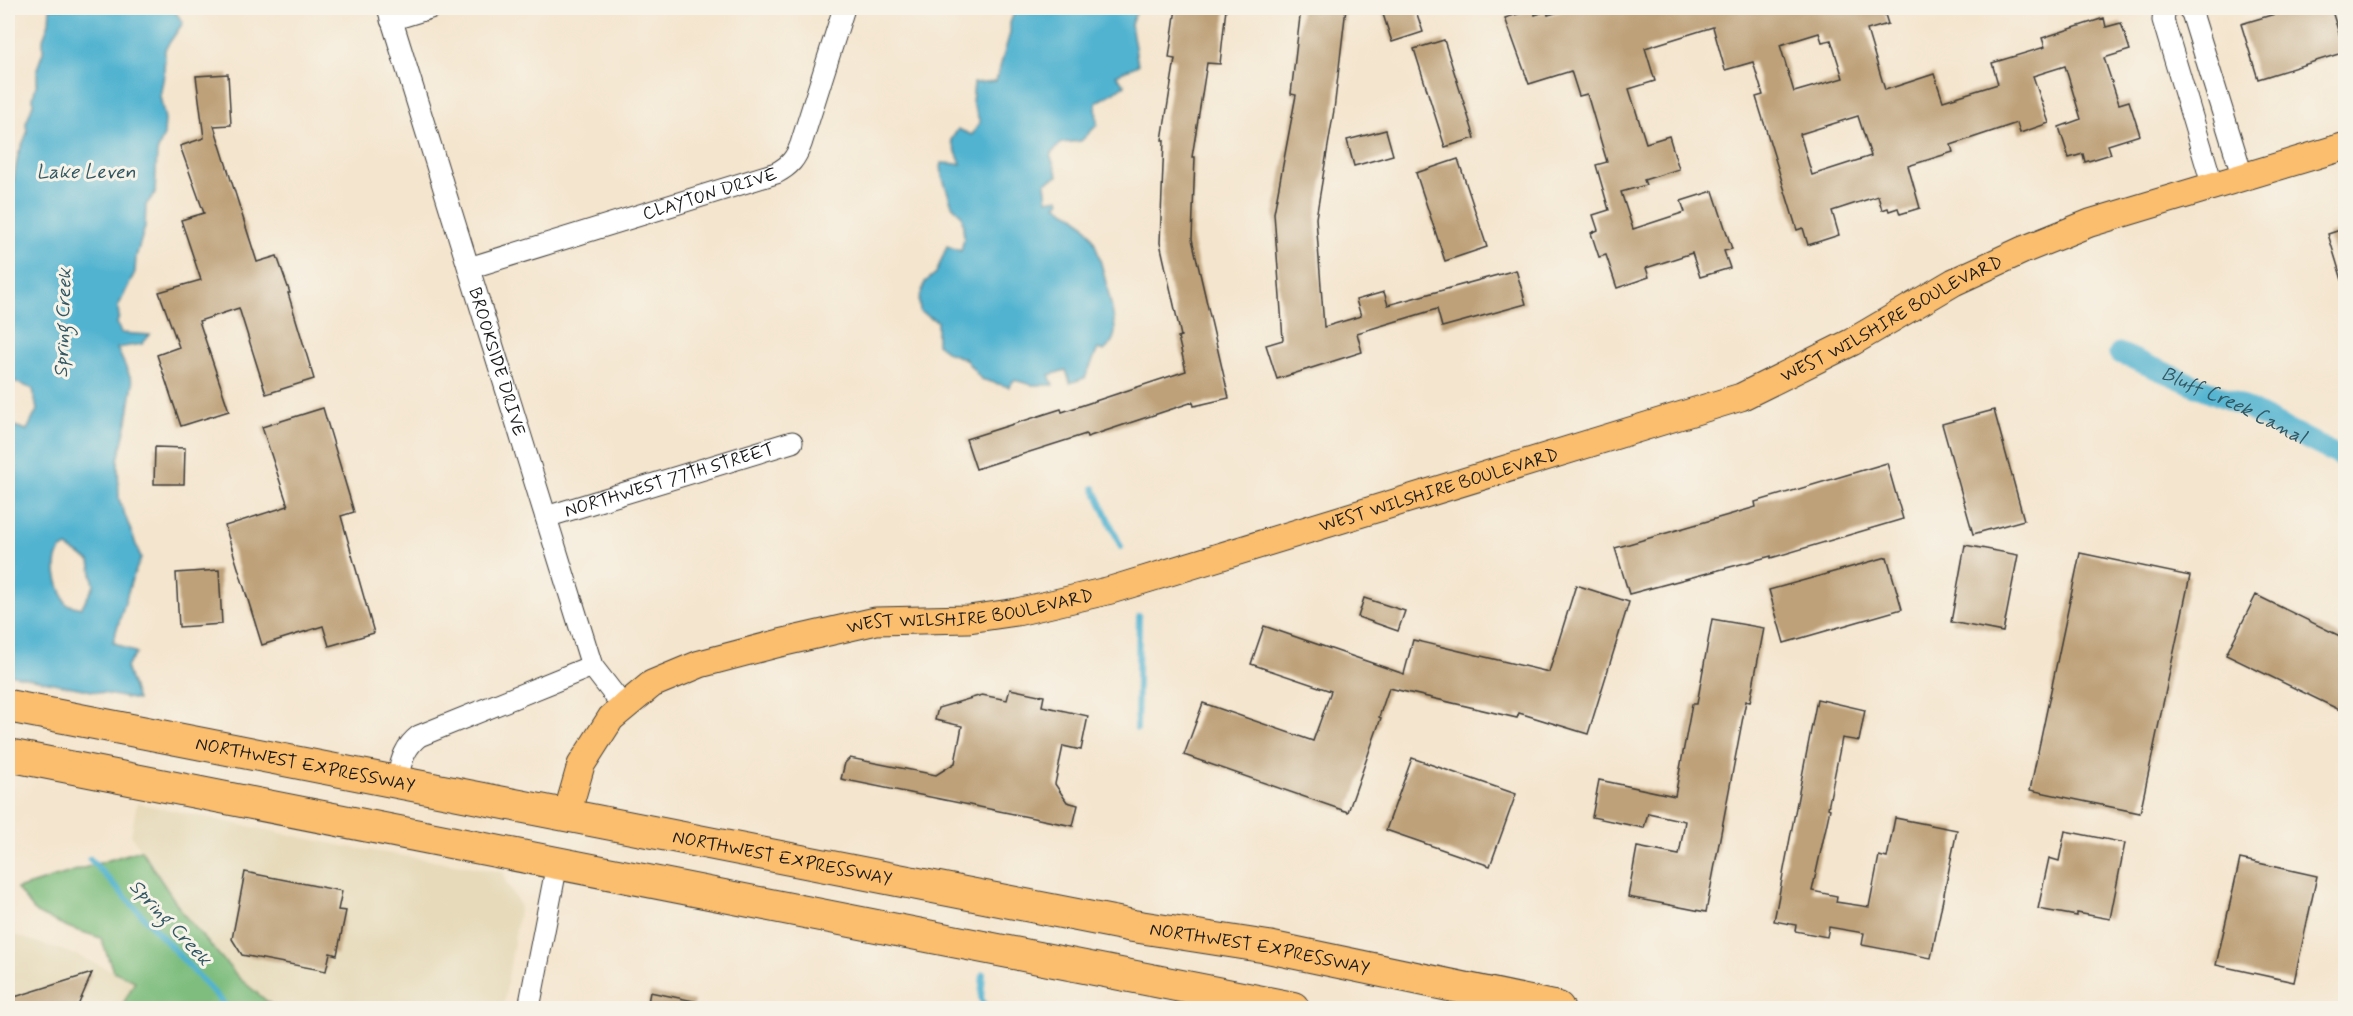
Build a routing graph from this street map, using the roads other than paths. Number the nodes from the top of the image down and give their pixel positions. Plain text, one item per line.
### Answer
1 (430, 8) edge
2 (844, 8) edge
3 (2165, 8) edge
4 (2188, 8) edge
5 (390, 14) edge
6 (2346, 146) edge
7 (2243, 178) junction
8 (2213, 187) junction
9 (469, 268) junction
10 (792, 442) dead end
11 (546, 517) junction
12 (592, 666) junction
13 (8, 705) edge
14 (623, 706) junction
15 (8, 755) edge
16 (396, 782) junction
17 (567, 814) junction
18 (557, 864) junction
19 (529, 1008) edge
20 (1293, 1008) edge
21 (1558, 1008) edge

1 - 5 street
2 - 9 street, CLAYTON DRIVE
3 - 8 street
4 - 7 street
5 - 9 street, BROOKSIDE DRIVE
6 - 7 main road, WEST WILSHIRE BOULEVARD
7 - 8 main road, WEST WILSHIRE BOULEVARD
8 - 14 main road, WEST WILSHIRE BOULEVARD
9 - 11 street, BROOKSIDE DRIVE
10 - 11 street, NORTHWEST 77TH STREET
11 - 12 street, BROOKSIDE DRIVE
12 - 14 street, BROOKSIDE DRIVE
12 - 16 street
13 - 16 highway, NORTHWEST EXPRESSWAY
14 - 17 main road, WEST WILSHIRE BOULEVARD
15 - 18 highway
16 - 17 highway, NORTHWEST EXPRESSWAY
17 - 18 highway
17 - 21 highway, NORTHWEST EXPRESSWAY
18 - 19 street
18 - 20 highway

